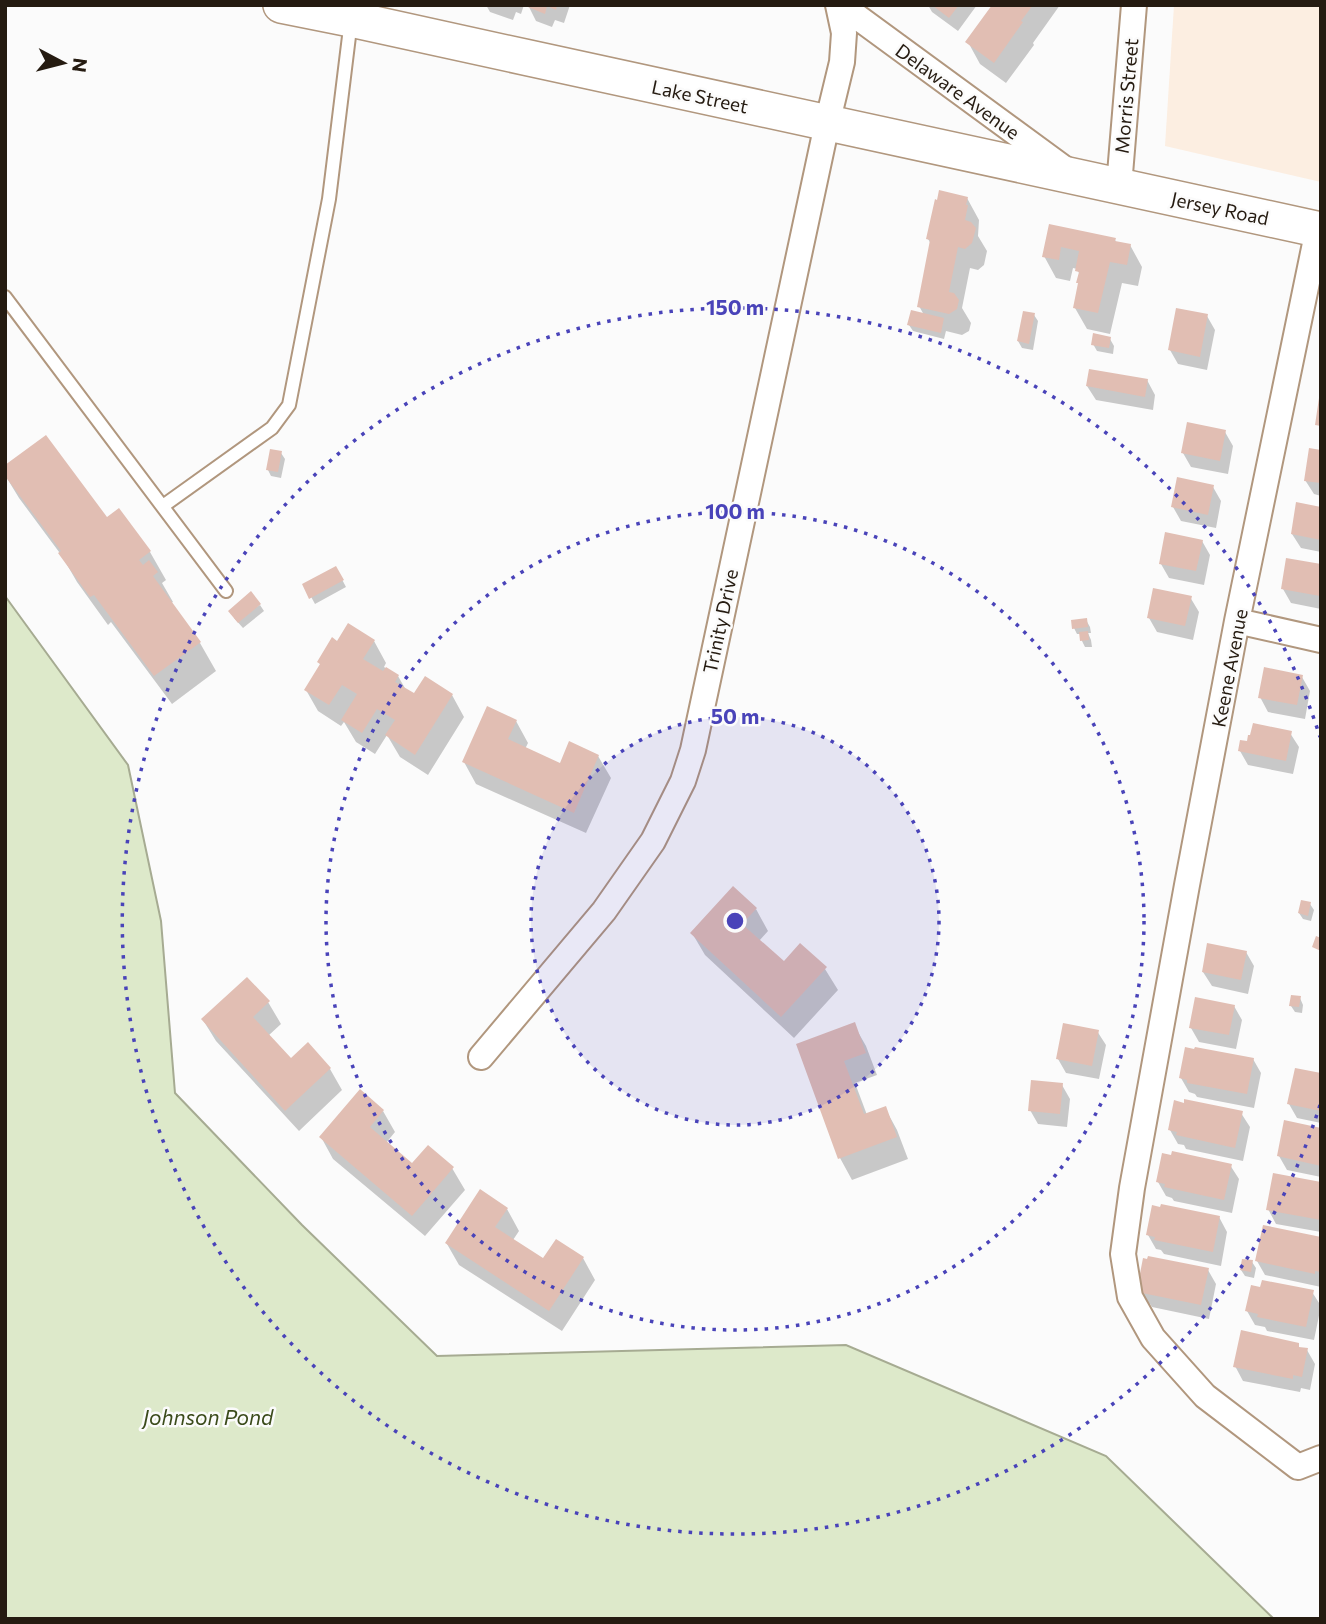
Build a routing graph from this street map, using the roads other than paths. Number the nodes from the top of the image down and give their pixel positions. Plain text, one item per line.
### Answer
1 (281, 5) edge
2 (839, 5) edge
3 (1134, 5) edge
4 (351, 19) junction
5 (827, 124) junction
6 (1075, 176) junction
7 (1119, 186) junction
8 (1320, 230) edge
9 (5, 297) edge
10 (163, 506) junction
11 (226, 591) dead end
12 (1237, 621) junction
13 (1321, 640) edge
14 (481, 1057) dead end
15 (1321, 1458) edge

1 - 4 street, Lake Street
2 - 5 street, Delaware Avenue
2 - 6 street, Delaware Avenue
3 - 7 street, Morris Street
4 - 5 street, Lake Street
4 - 10 lane
5 - 6 street, Lake Street
5 - 14 street, Trinity Drive
6 - 7 street, Lake Street
7 - 8 street, Jersey Road
8 - 12 street, Keene Avenue
9 - 10 lane
10 - 11 lane
12 - 13 street
12 - 15 street, Keene Avenue

